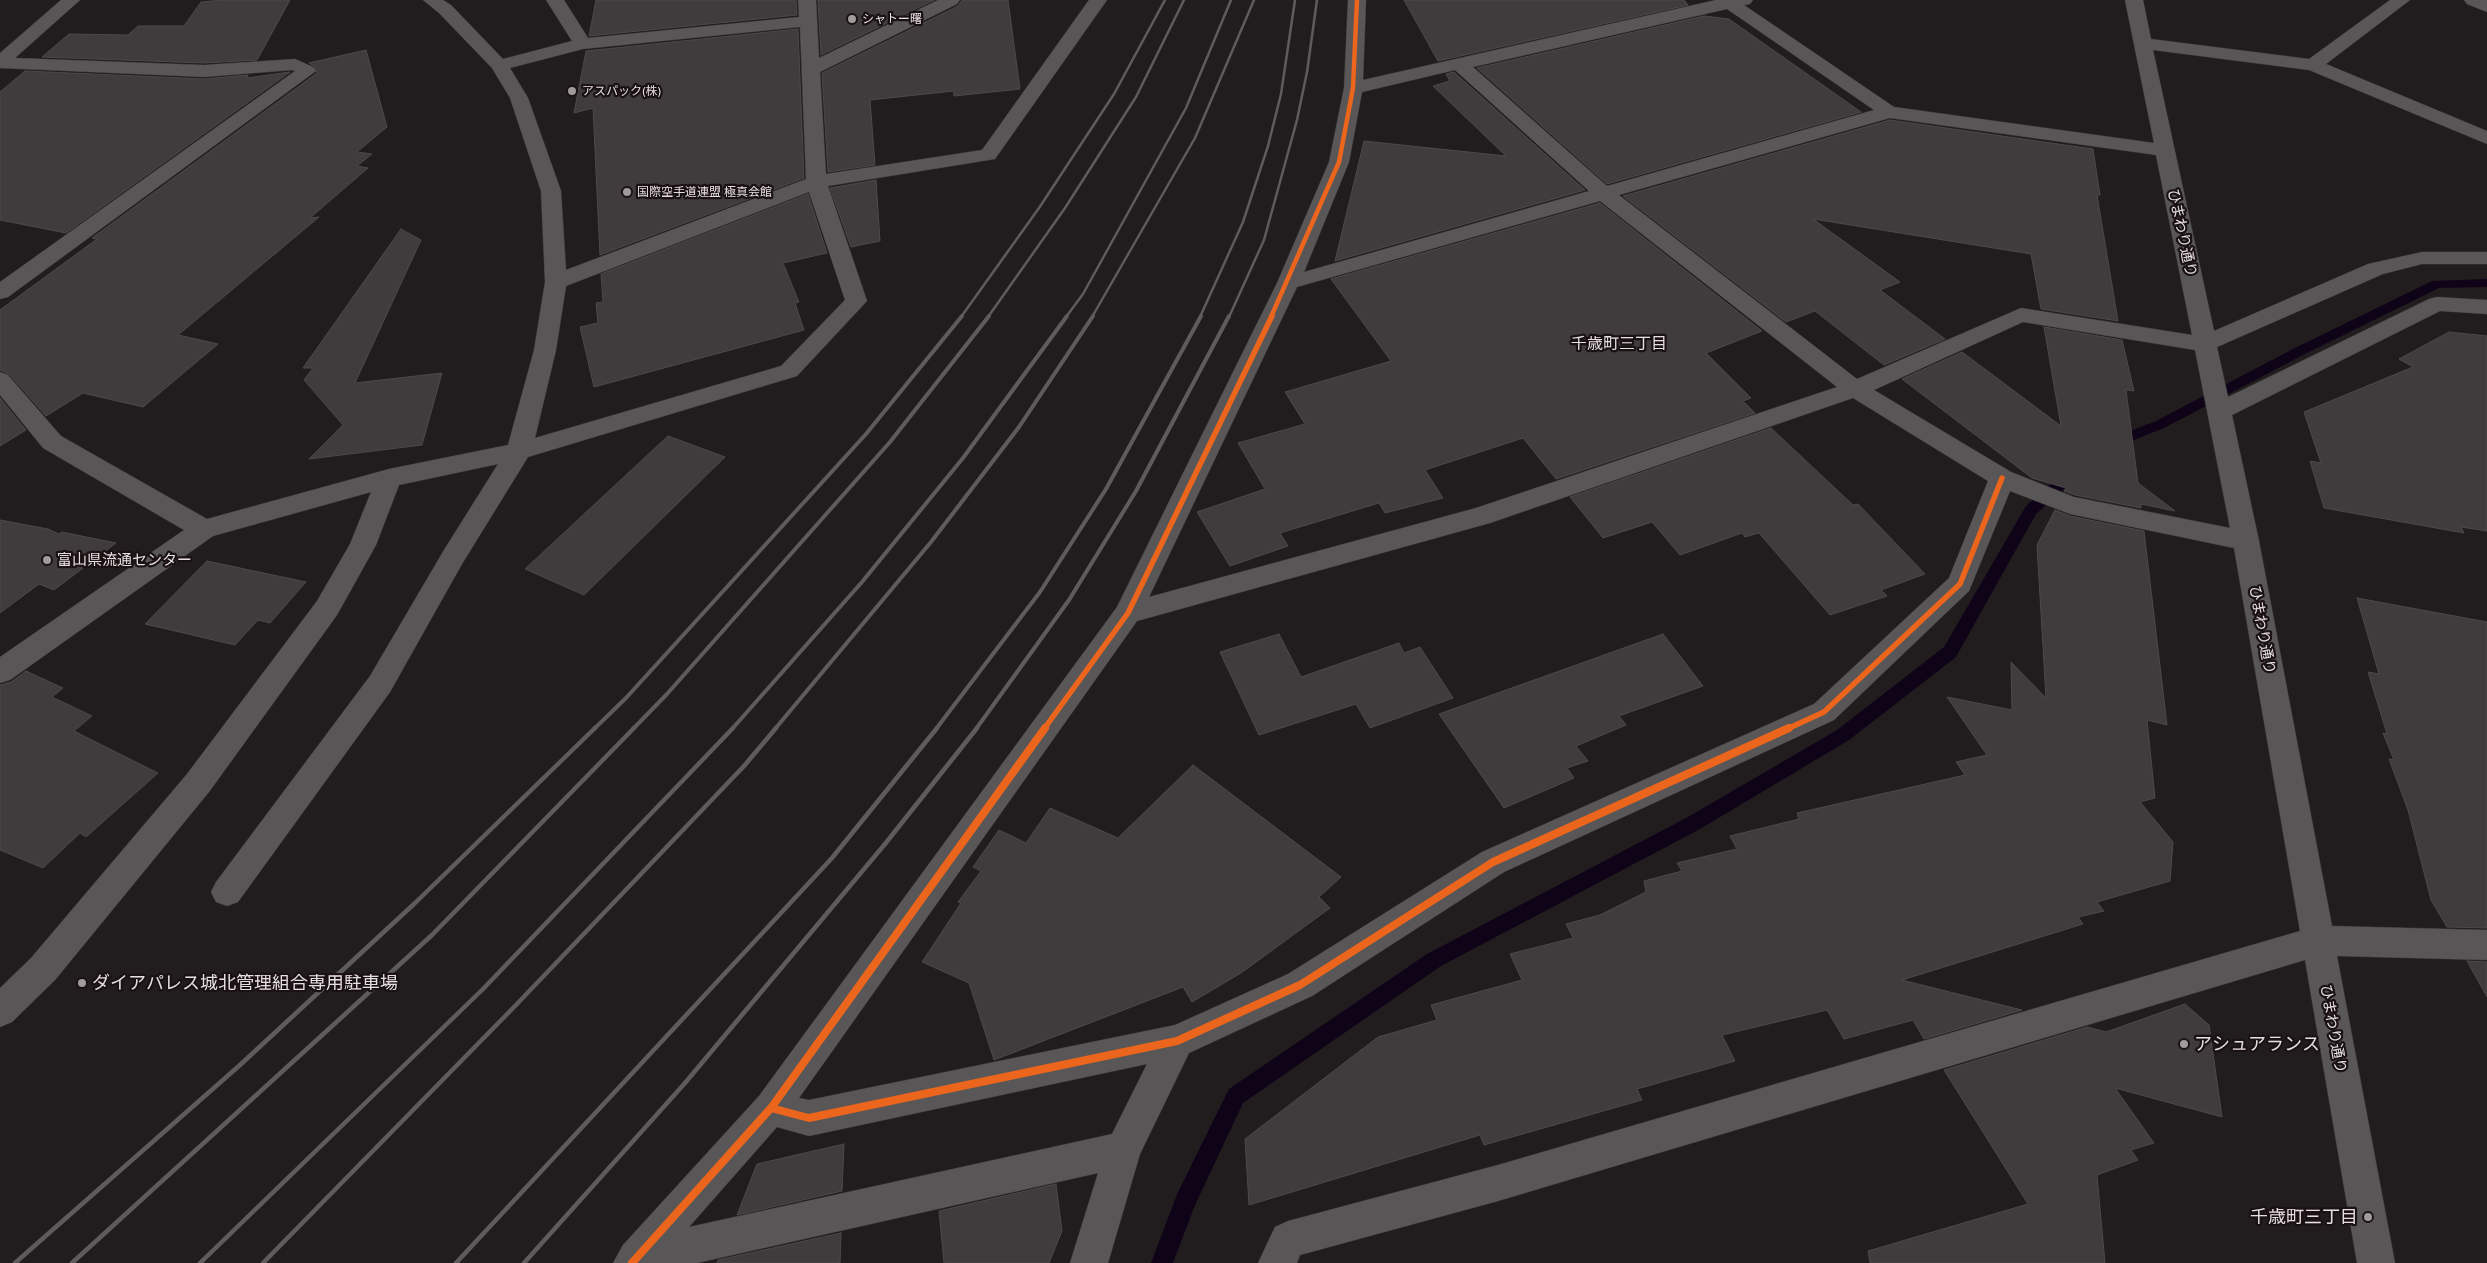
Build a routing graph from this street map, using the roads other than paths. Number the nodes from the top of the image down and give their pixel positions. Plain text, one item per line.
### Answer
1 (71, 0) edge
2 (432, 0) edge
3 (554, 0) edge
4 (807, 0) edge
5 (951, 0) edge
6 (1098, 0) edge
7 (1358, 0) edge
8 (2134, 0) edge
9 (2401, 0) edge
10 (2472, 0) edge
11 (1733, 1) edge
12 (2487, 7) edge
13 (807, 22) junction
14 (2142, 43) junction
15 (583, 44) junction
16 (0, 62) edge
17 (1458, 63) junction
18 (2313, 65) junction
19 (499, 66) junction
20 (810, 70) junction
21 (1353, 88) junction
22 (1889, 112) junction
23 (2487, 138) edge
24 (2165, 150) junction
25 (816, 182) junction
26 (1604, 194) junction
27 (2487, 258) edge
28 (556, 282) junction
29 (1288, 283) junction
30 (0, 292) edge
31 (2487, 307) edge
32 (2205, 344) junction
33 (0, 380) edge
34 (1855, 389) junction
35 (2218, 412) junction
36 (519, 451) junction
37 (389, 478) junction
38 (2002, 478) junction
39 (204, 529) junction
40 (2246, 541) junction
41 (1128, 613) junction
42 (0, 672) edge
43 (227, 892) dead end
44 (2317, 941) junction
45 (2487, 945) edge
46 (0, 1012) edge
47 (1176, 1042) junction
48 (771, 1108) junction
49 (1123, 1149) junction
50 (634, 1261) edge
51 (1089, 1263) edge
52 (1276, 1263) edge
53 (2376, 1263) edge

1 - 16 street
2 - 19 street
3 - 15 street
4 - 13 street
5 - 20 street
6 - 25 street
7 - 21 street
8 - 14 street, ひまわり通り
9 - 18 street
10 - 12 street
11 - 17 street
11 - 22 street
13 - 15 street
13 - 20 street
14 - 18 street
14 - 24 street, ひまわり通り
15 - 19 street
16 - 30 street
17 - 21 street
17 - 26 street
18 - 23 street
19 - 28 street
20 - 25 street
21 - 29 street
22 - 24 street
22 - 26 street
24 - 32 street, ひまわり通り
25 - 28 street
25 - 36 street
26 - 29 street
26 - 34 street
27 - 32 street
28 - 36 street
29 - 41 street
31 - 35 street
32 - 34 street
32 - 35 street, ひまわり通り
33 - 39 street
34 - 38 street
34 - 41 street
35 - 40 street, ひまわり通り
36 - 37 street
36 - 43 street
37 - 39 street
37 - 46 street
38 - 40 street
38 - 47 street
39 - 42 street
40 - 44 street, ひまわり通り
41 - 48 street
44 - 45 street
44 - 52 street
44 - 53 street, ひまわり通り
47 - 48 street
47 - 49 street
48 - 50 street
49 - 50 street
49 - 51 street

